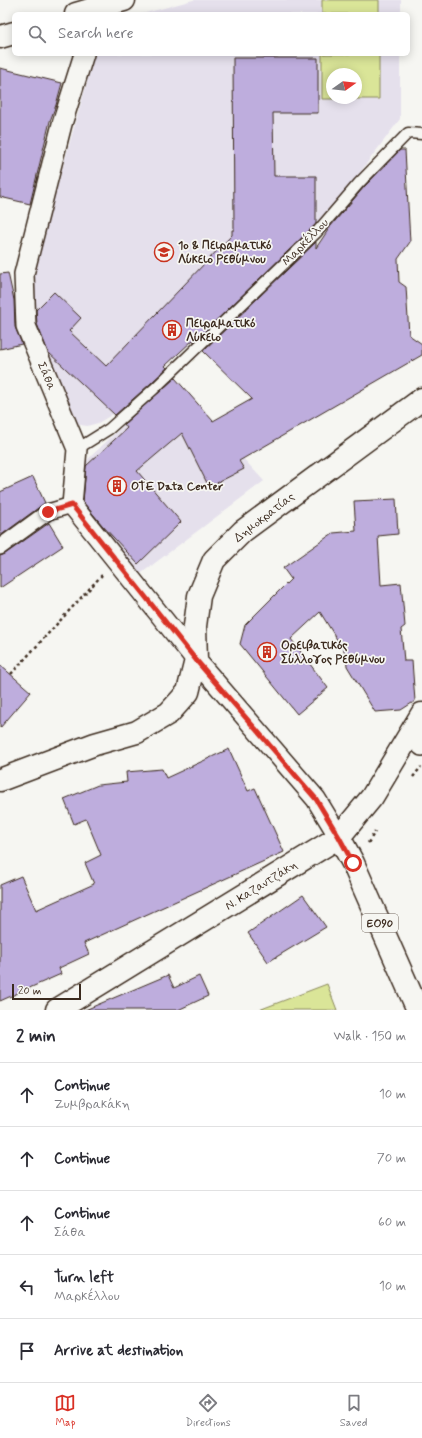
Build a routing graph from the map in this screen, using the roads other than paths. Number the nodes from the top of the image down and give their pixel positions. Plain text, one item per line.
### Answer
1 (124, 0) edge
2 (97, 11) edge
3 (12, 34) edge
4 (0, 37) edge
5 (83, 56) edge
6 (422, 134) edge
7 (422, 398) edge
8 (78, 450) junction
9 (72, 505) junction
10 (0, 547) edge
11 (196, 660) junction
12 (422, 714) edge
13 (416, 740) edge
14 (0, 780) edge
15 (339, 837) junction
16 (57, 1010) edge
17 (418, 1010) edge

1 - 2 street
3 - 4 street
5 - 8 street, Σάθα
6 - 8 lane, Μαρκέλλου
7 - 11 street, Δημοκρατίας
8 - 9 street, Σάθα
9 - 10 street
9 - 11 street
11 - 14 street, Δημοκρατίας
11 - 15 street
12 - 13 street, Ν. Καζαντζάκη
13 - 15 street, Ν. Καζαντζάκη
15 - 16 street, Ν. Καζαντζάκη
15 - 17 street, ΕΟ90

